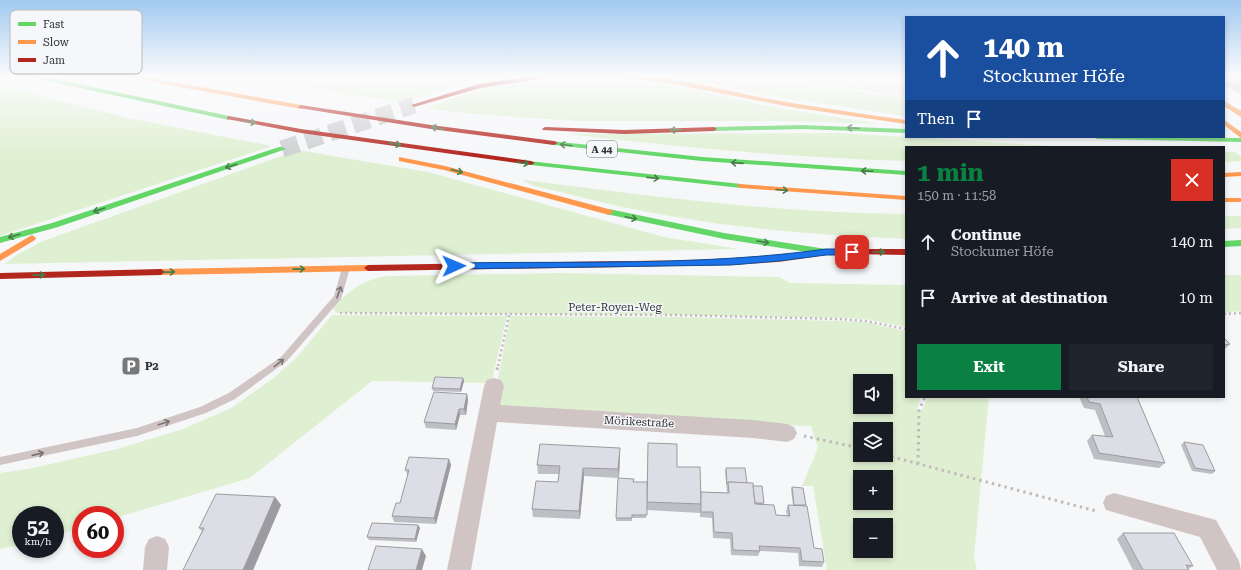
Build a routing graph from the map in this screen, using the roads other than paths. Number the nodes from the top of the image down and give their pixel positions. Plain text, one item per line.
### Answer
1 (157, 103) edge
2 (277, 103) edge
3 (419, 103) edge
4 (779, 103) edge
5 (414, 104) tunnel mouth
6 (1225, 104) edge
7 (301, 107) junction
8 (1238, 113) edge
9 (905, 122) edge
10 (1225, 123) edge
11 (499, 126) dead end
12 (537, 129) dead end
13 (905, 130) edge
14 (1241, 136) edge
15 (1179, 138) edge
16 (356, 139) junction
17 (1241, 140) edge
18 (364, 148) dead end
19 (282, 149) tunnel mouth
20 (396, 158) dead end
21 (905, 173) edge
22 (1241, 174) edge
23 (1225, 175) edge
24 (905, 198) edge
25 (1225, 200) edge
26 (1241, 200) edge
27 (55, 225) junction
28 (0, 240) edge
29 (826, 252) junction
30 (905, 252) edge
31 (0, 258) edge
32 (346, 268) junction
33 (0, 276) edge
34 (494, 386) road end
35 (490, 413) junction
36 (788, 433) road end
37 (0, 461) edge
38 (1114, 503) road end
39 (157, 547) dead end
40 (155, 570) edge
41 (459, 570) edge
42 (1230, 570) edge

1 -> 16 main road, A 44
2 - 7 main road, A 44
3 - 5 main road
4 - 9 main road
6 - 8 main road
7 - 11 main road
21 -> 7 main road, A 44
10 - 14 main road
13 -> 12 main road
15 - 17 main road
16 - 18 main road
16 -> 24 main road, A 44
19 -> 27 main road
20 -> 29 main road
22 - 23 main road
25 - 26 main road
27 -> 28 main road
27 - 31 main road
29 -> 30 main road
29 - 32 main road
33 -> 32 main road
37 -> 32 lane
34 - 35 street
35 - 36 street, Mörikestraße
35 - 41 street
38 - 42 street
39 - 40 street

